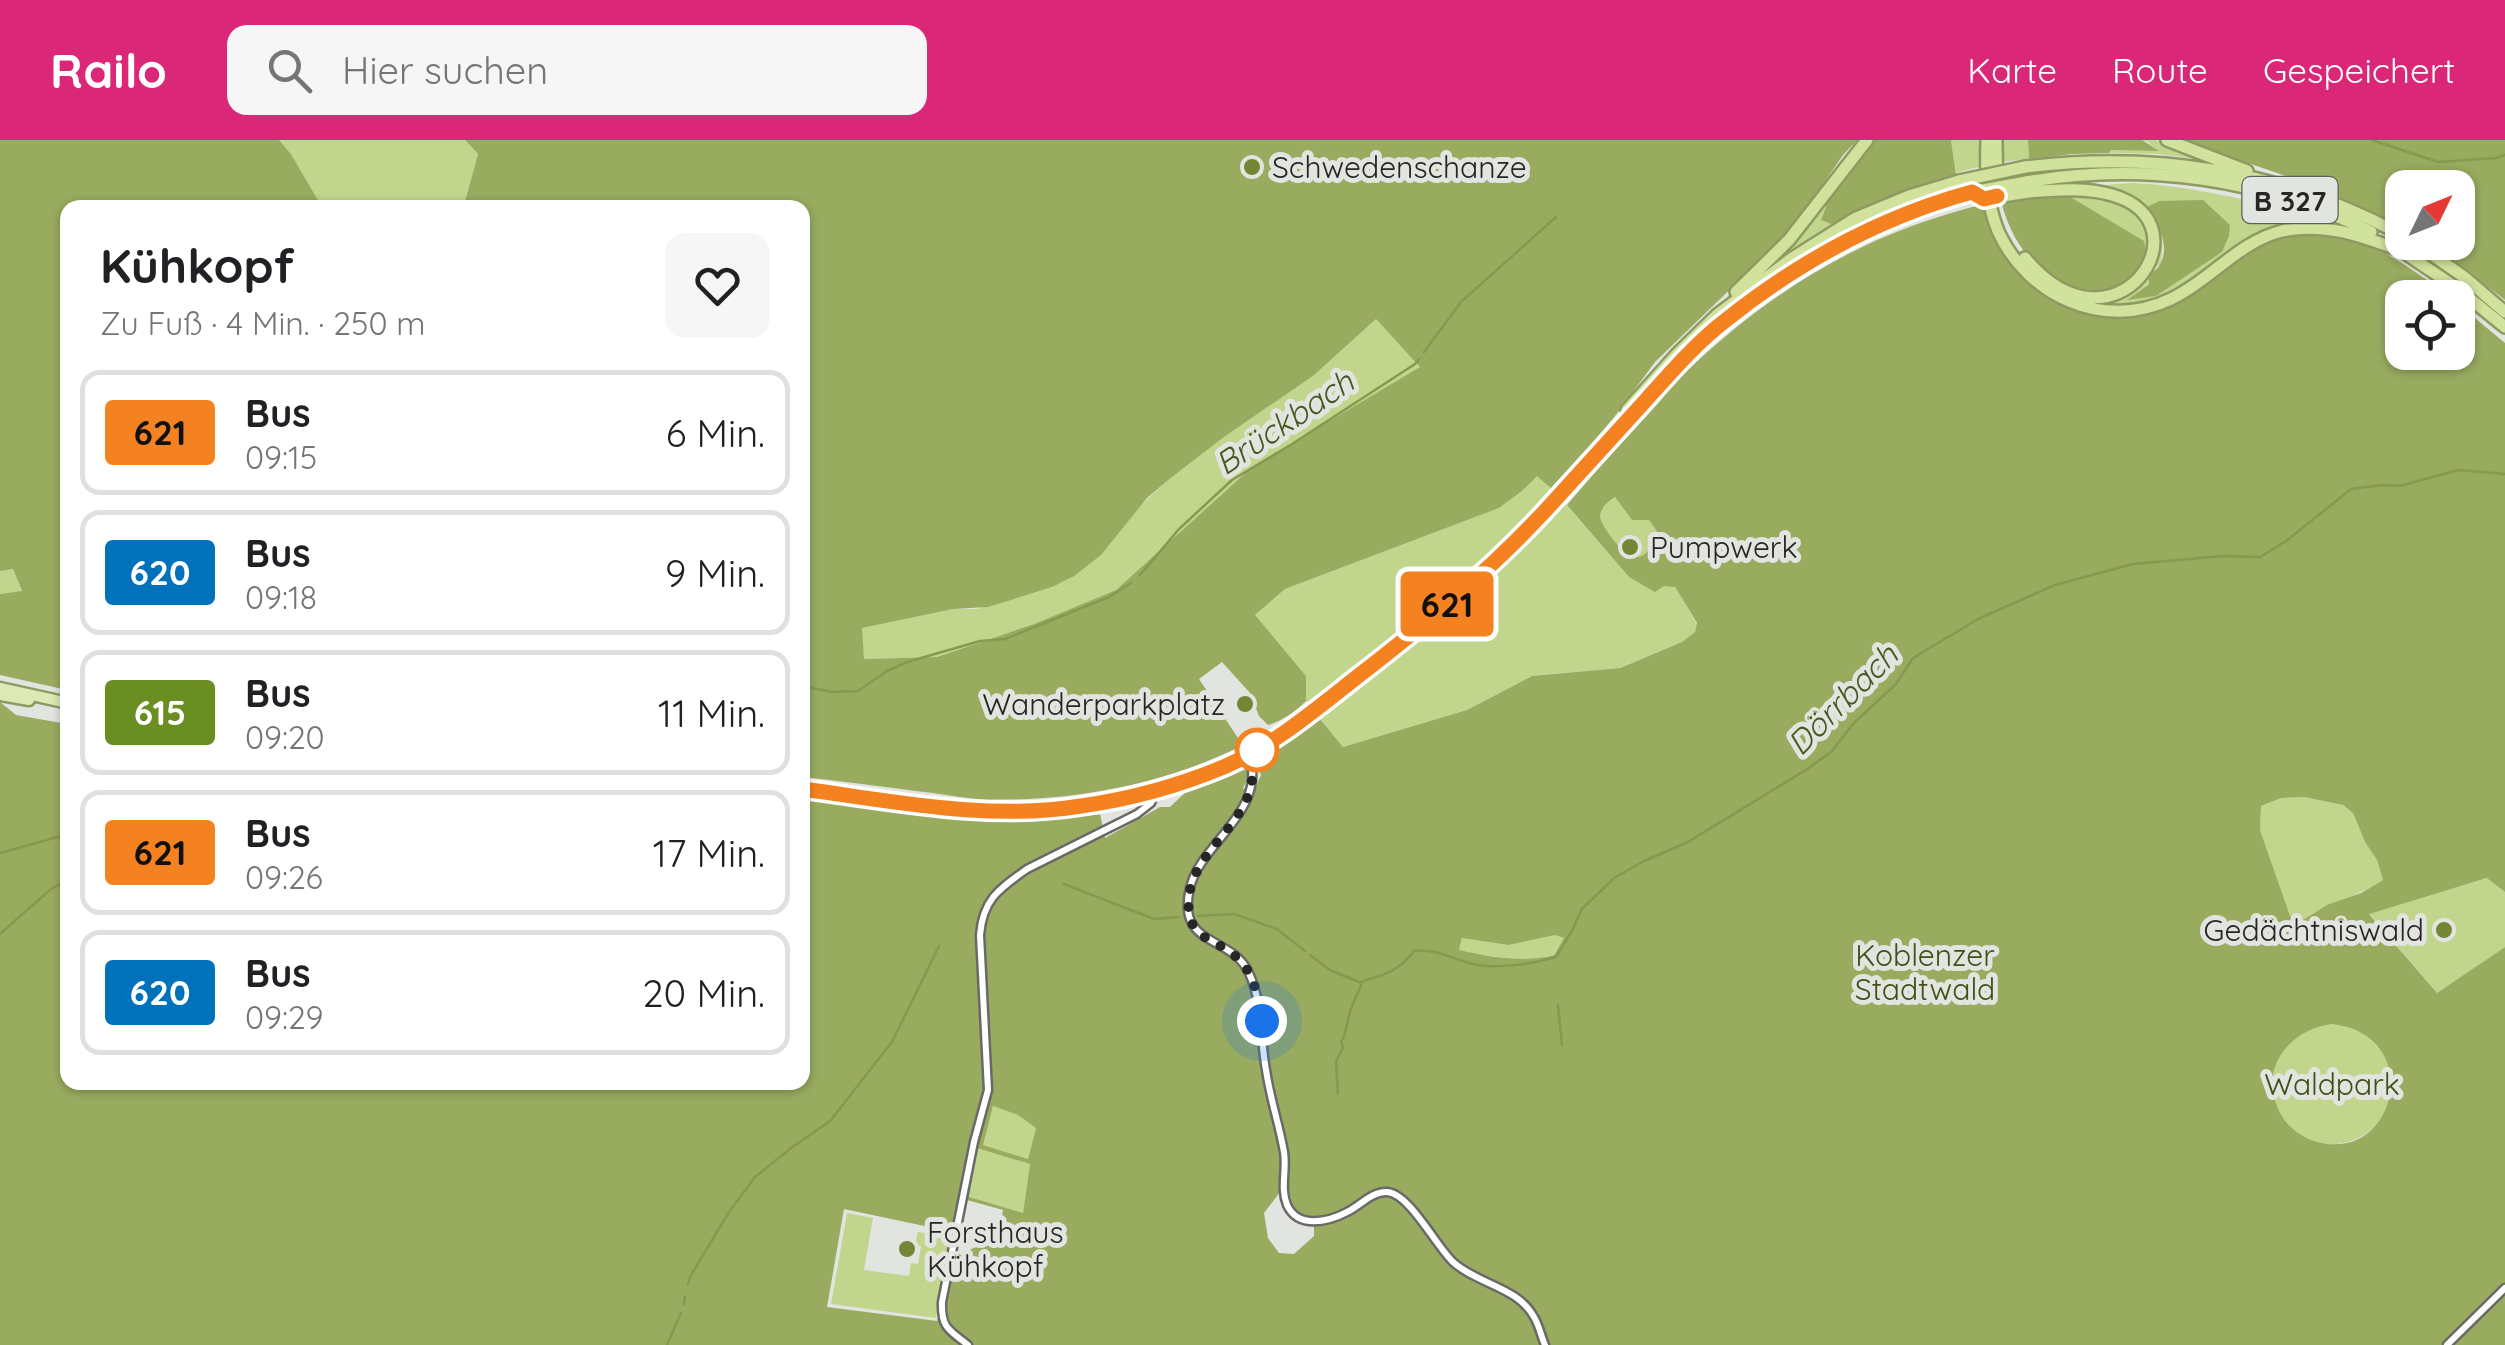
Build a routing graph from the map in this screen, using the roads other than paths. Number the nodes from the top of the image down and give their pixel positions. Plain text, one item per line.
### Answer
1 (1867, 140) edge
2 (1987, 140) edge
3 (1996, 140) edge
4 (2167, 140) edge
5 (2274, 183) junction
6 (2027, 187) junction
7 (2385, 228) edge
8 (2385, 241) edge
9 (2385, 244) edge
10 (2415, 260) edge
11 (2440, 260) edge
12 (2505, 312) edge
13 (1717, 315) junction
14 (2505, 327) edge
15 (1569, 484) junction
16 (0, 692) edge
17 (60, 703) edge
18 (1249, 754) junction
19 (810, 790) edge
20 (1151, 791) junction
21 (2505, 1288) edge
22 (968, 1345) edge
23 (1544, 1345) edge
24 (2447, 1345) edge

1 - 13 highway
2 - 9 highway
3 - 6 highway
4 - 5 highway
5 - 7 highway, B 327
5 - 13 highway, B 327, bridge
6 - 8 highway, B 327
6 - 15 highway, B 327, bridge
10 - 14 highway, B 327
11 - 12 highway
13 - 15 highway, B 327
15 - 18 main road, B 327
16 - 17 main road
18 - 20 main road, B 327
18 - 23 street
19 - 20 main road, B 327
20 - 22 street
21 - 24 street

